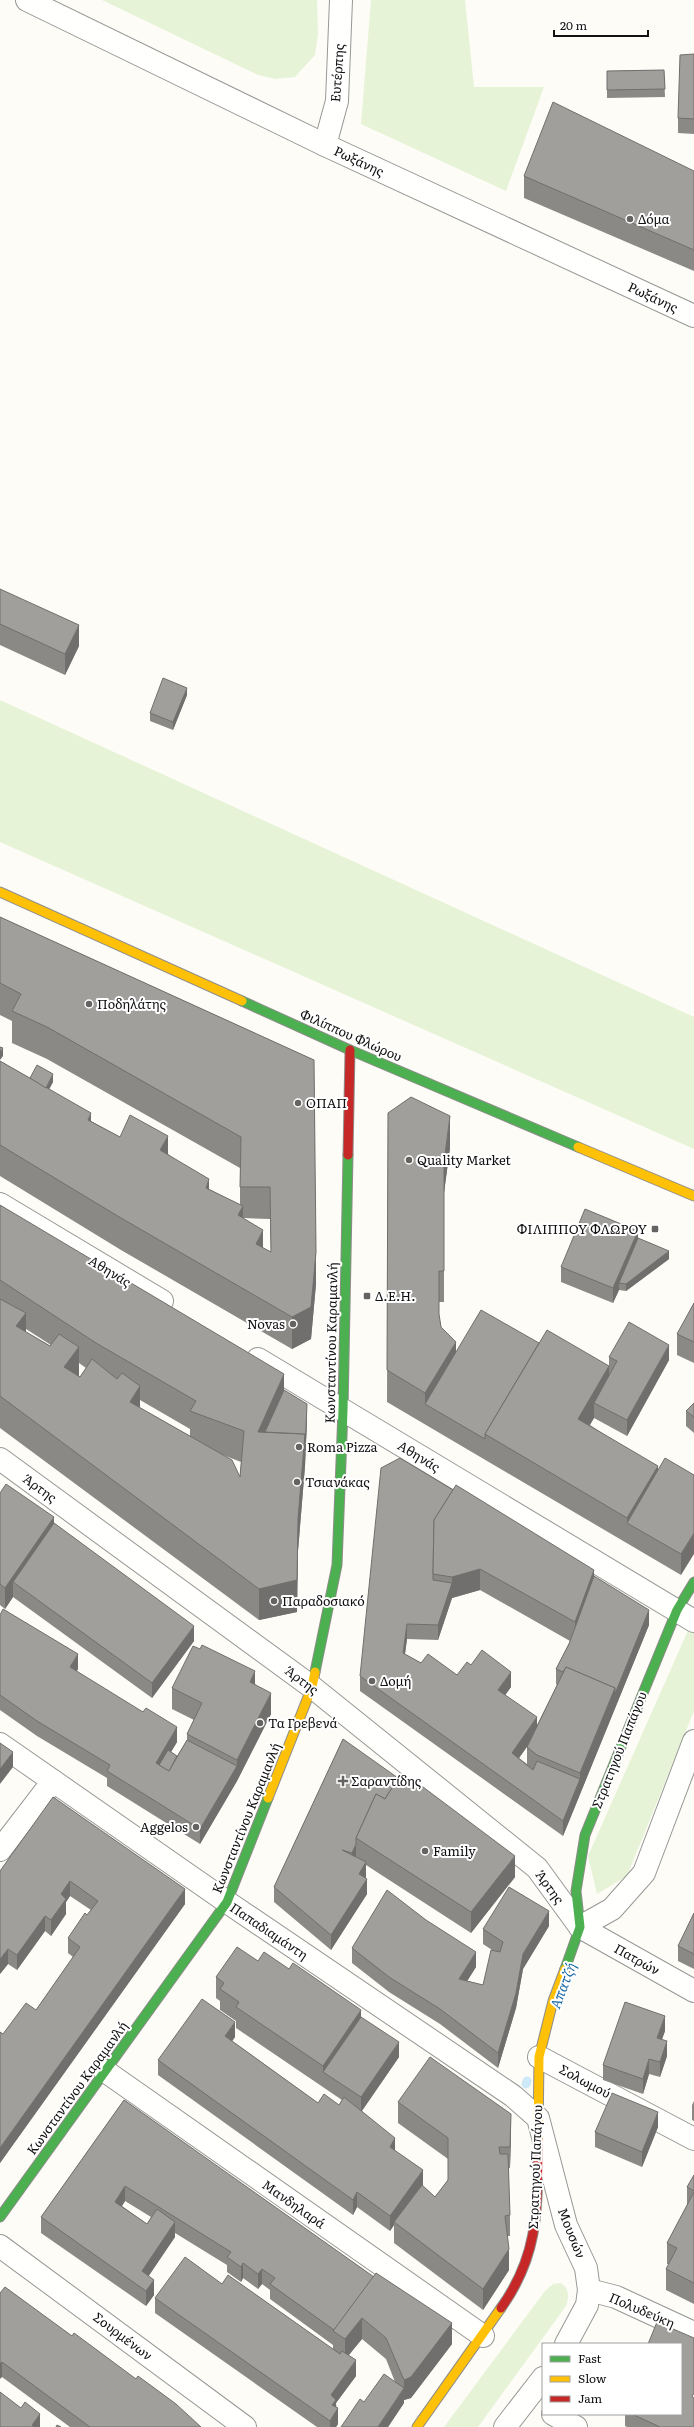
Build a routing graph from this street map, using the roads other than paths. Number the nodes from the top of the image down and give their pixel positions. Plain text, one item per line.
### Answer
1 (28, 0) edge
2 (341, 0) edge
3 (325, 145) junction
4 (694, 316) edge
5 (0, 892) edge
6 (350, 1050) junction
7 (694, 1196) edge
8 (0, 1204) edge
9 (178, 1311) edge
10 (240, 1348) edge
11 (343, 1410) junction
12 (2, 1463) edge
13 (694, 1582) edge
14 (686, 1616) edge
15 (312, 1687) junction
16 (694, 1741) edge
17 (0, 1744) edge
18 (53, 1780) junction
19 (0, 1850) edge
20 (227, 1902) junction
21 (580, 1927) junction
22 (694, 1991) edge
23 (539, 2057) junction
24 (105, 2071) junction
25 (538, 2118) junction
26 (694, 2139) edge
27 (0, 2217) edge
28 (0, 2246) edge
29 (590, 2290) junction
30 (694, 2333) edge
31 (483, 2336) junction
32 (567, 2343) edge
33 (542, 2381) edge
34 (535, 2404) edge
35 (555, 2415) edge
36 (245, 2427) edge
37 (416, 2427) edge
38 (505, 2427) edge
39 (576, 2427) edge

1 - 3 street, Ρωξάνης
2 - 3 street, Ευτέρπης
3 - 4 street, Ρωξάνης
5 - 6 street, Φιλίππου Φλώρου
6 - 7 street, Φιλίππου Φλώρου
6 - 11 street, Κωνσταντίνου Καραμανλή
8 - 9 street, Αθηνάς
10 - 11 street, Αθηνάς
11 - 14 street, Αθηνάς
11 - 15 street, Κωνσταντίνου Καραμανλή
12 - 15 street, Άρτης
13 - 14 street, Στρατηγού Παπάγου
14 - 21 street, Στρατηγού Παπάγου
15 - 20 street, Κωνσταντίνου Καραμανλή
15 - 21 street, Άρτης
16 - 21 street
17 - 18 street, Παπαδιαμάντη
18 - 19 street
18 - 20 street, Παπαδιαμάντη
20 - 24 street, Κωνσταντίνου Καραμανλή
20 - 25 street, Παπαδιαμάντη
21 - 22 street, Πατρών
21 - 23 street, Στρατηγού Παπάγου
23 - 25 street, Στρατηγού Παπάγου
23 - 26 street, Σολωμού
24 - 27 street, Κωνσταντίνου Καραμανλή
24 - 31 street, Μανδηλαρά
25 - 29 street, Μουσών
25 - 31 street, Στρατηγού Παπάγου
28 - 36 street, Σουρμένων
29 - 30 street, Πολυδεύκη
29 - 32 street, Μουσών
31 - 37 street, Στρατηγού Παπάγου
33 - 34 street
34 - 38 street
35 - 39 street

